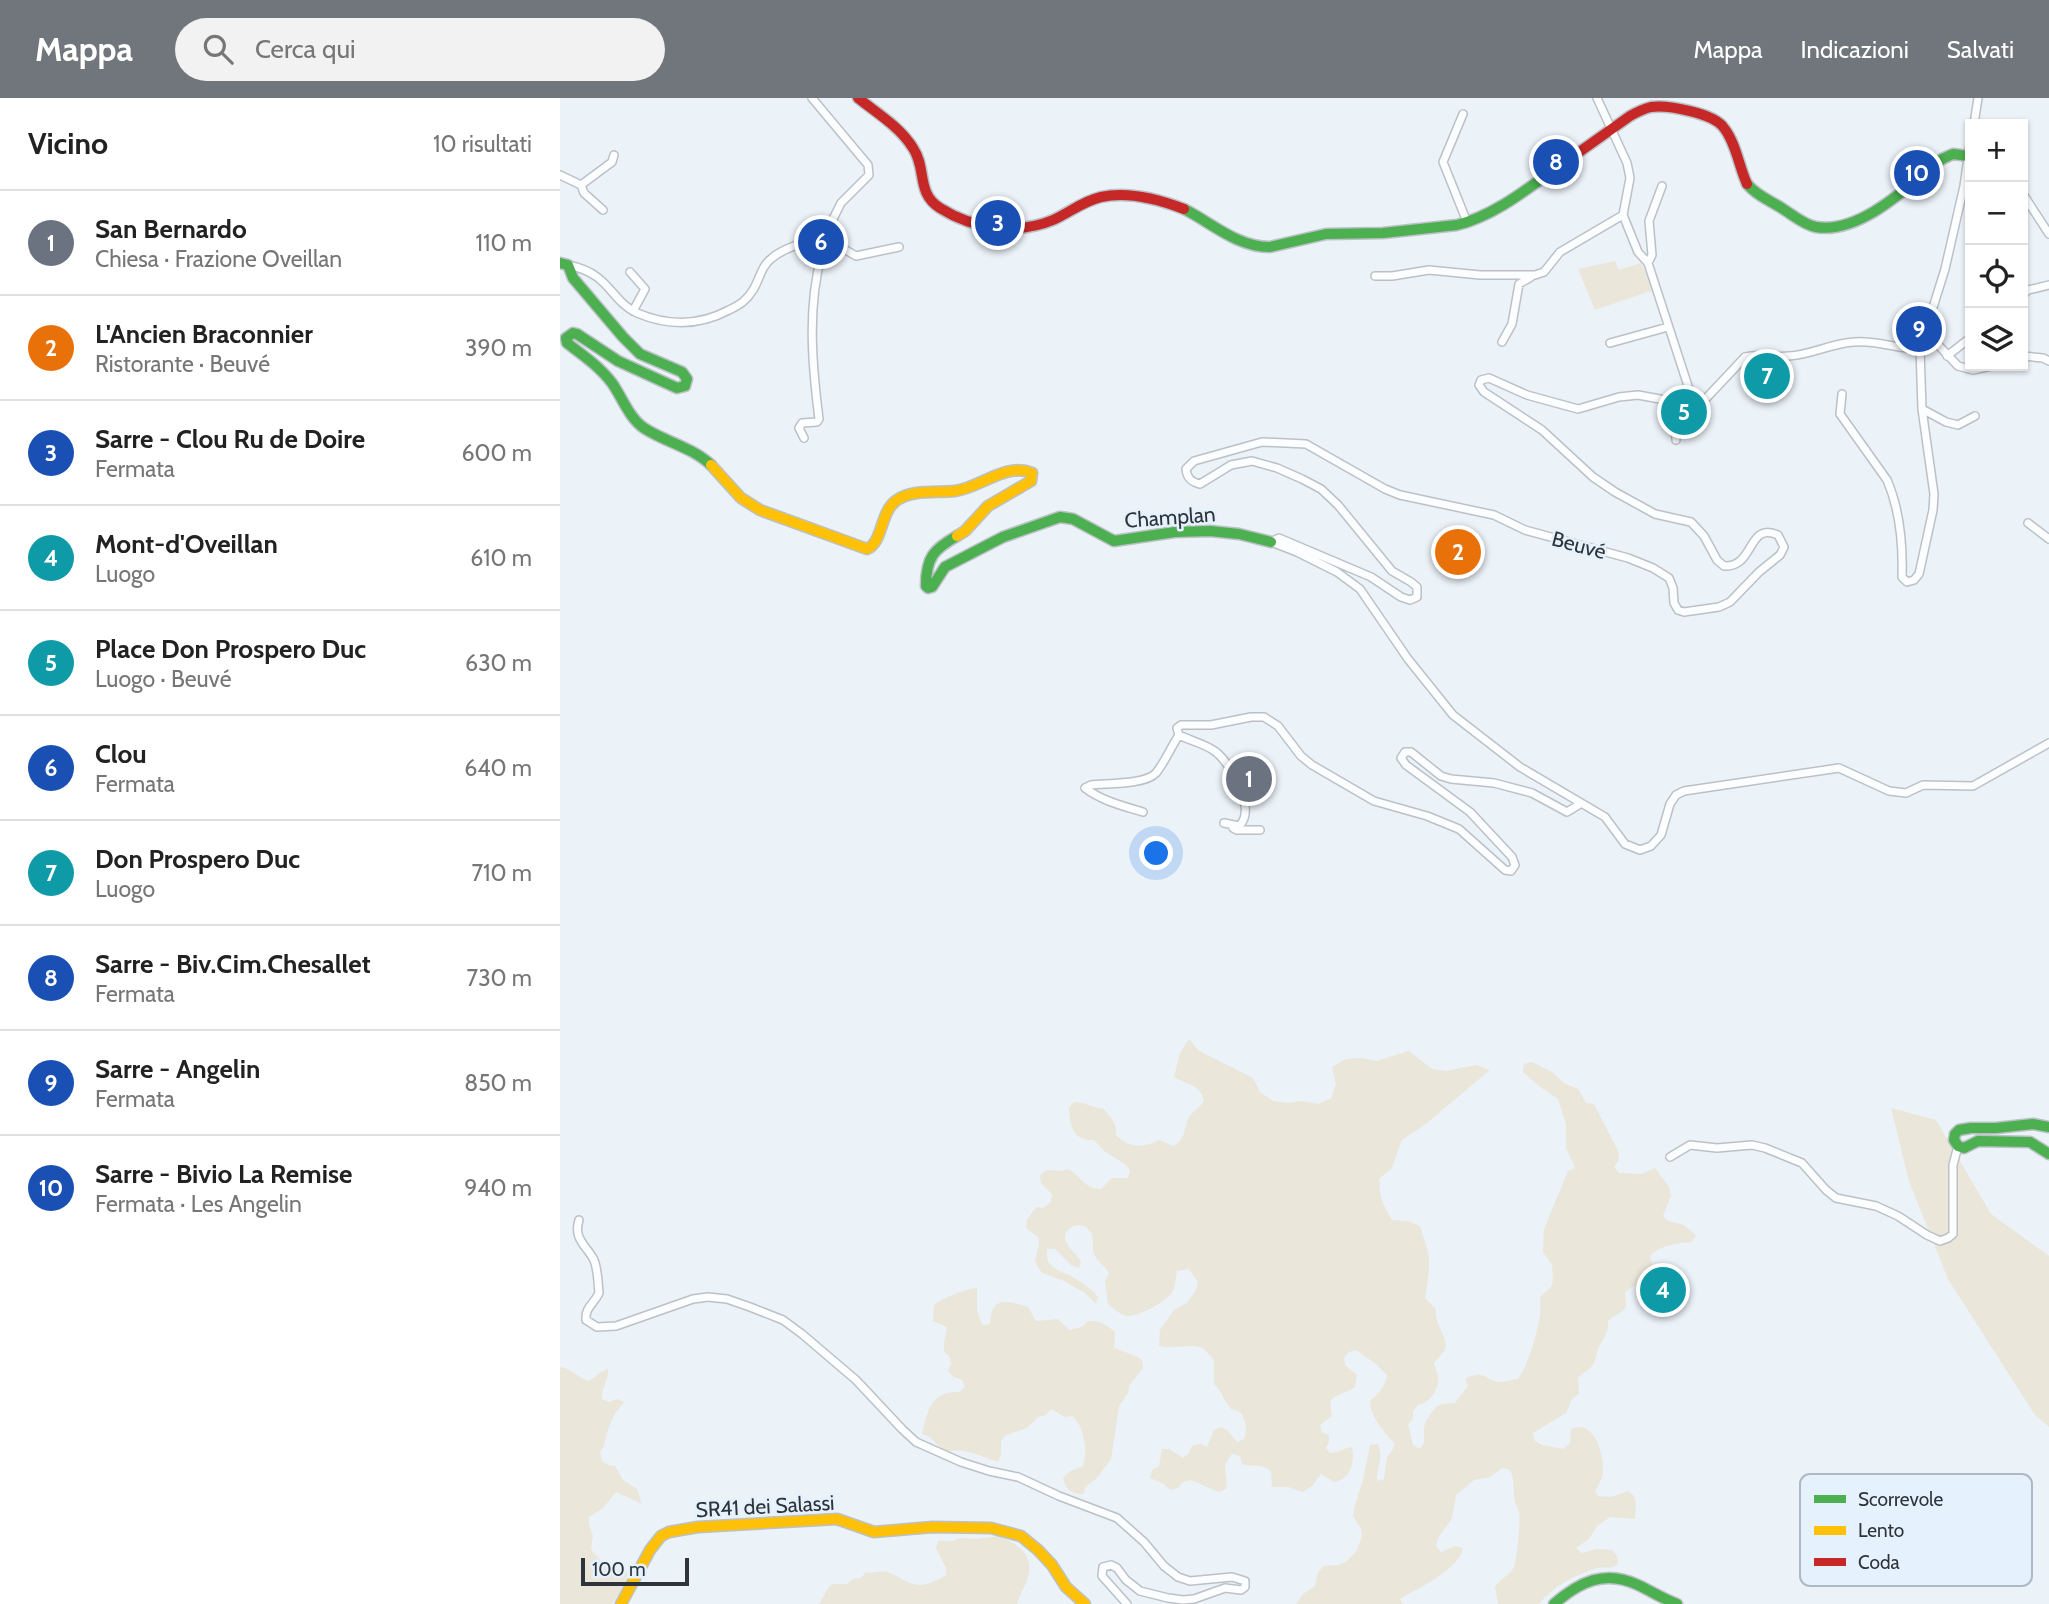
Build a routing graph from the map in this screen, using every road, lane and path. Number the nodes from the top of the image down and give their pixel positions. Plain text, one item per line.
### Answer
1 (812, 98) edge
2 (858, 98) edge
3 (1597, 98) edge
4 (1978, 98) edge
5 (1654, 102) edge
6 (1463, 114) dead end
7 (1975, 119) edge
8 (1611, 129) junction
9 (614, 155) dead end
10 (1965, 156) edge
11 (560, 175) edge
12 (1965, 180) edge
13 (581, 185) junction
14 (1662, 186) dead end
15 (2028, 202) edge
16 (603, 210) dead end
17 (1623, 215) junction
18 (1467, 222) junction
19 (2049, 234) edge
20 (827, 239) junction
21 (799, 244) junction
22 (899, 247) dead end
23 (1648, 263) junction
24 (564, 264) edge
25 (630, 272) dead end
26 (1535, 275) junction
27 (1375, 276) dead end
28 (2049, 285) edge
29 (2028, 290) edge
30 (633, 311) junction
31 (1668, 327) junction
32 (1925, 331) junction
33 (1502, 342) dead end
34 (1965, 342) edge
35 (1610, 343) dead end
36 (1920, 349) junction
37 (1947, 356) junction
38 (2028, 356) edge
39 (2049, 361) edge
40 (1965, 368) edge
41 (1842, 394) dead end
42 (1922, 409) junction
43 (1692, 410) junction
44 (1975, 416) dead end
45 (804, 438) dead end
46 (1676, 439) dead end
47 (2028, 523) dead end
48 (2049, 539) edge
49 (1271, 542) junction
50 (1180, 735) junction
51 (2049, 743) edge
52 (1580, 803) junction
53 (1143, 812) dead end
54 (1260, 830) dead end
55 (2049, 1126) edge
56 (1958, 1146) junction
57 (2049, 1154) edge
58 (1670, 1157) dead end
59 (579, 1220) dead end
60 (621, 1604) edge
61 (1085, 1604) edge
62 (1127, 1604) edge
63 (1554, 1604) edge
64 (1677, 1604) edge

1 - 20 street
2 - 18 street
3 - 8 street
4 - 7 street
5 - 8 street
5 - 10 street
6 - 18 street
8 - 17 street
8 - 18 street
9 - 13 street
11 - 13 street
12 - 32 street
13 - 16 street
14 - 23 street
15 - 19 street
17 - 23 street
17 - 26 street
20 - 21 street
20 - 22 street
21 - 30 street
21 - 45 street
23 - 31 street
24 - 30 street
24 - 49 street, Champlan
25 - 30 street
26 - 27 street
26 - 33 street
28 - 29 street
31 - 35 street
31 - 43 street
32 - 36 street
32 - 37 street
34 - 37 street
36 - 42 street
36 - 43 street
37 - 40 street
38 - 39 street
41 - 42 street
42 - 44 street
43 - 46 street
43 - 49 street, Beuvé
47 - 48 street
49 - 52 street
50 - 52 street
50 - 53 street
50 - 54 street
51 - 52 street
55 - 56 street
56 - 57 street
56 - 58 street
59 - 62 street
60 - 61 street, SR41 dei Salassi
63 - 64 street

